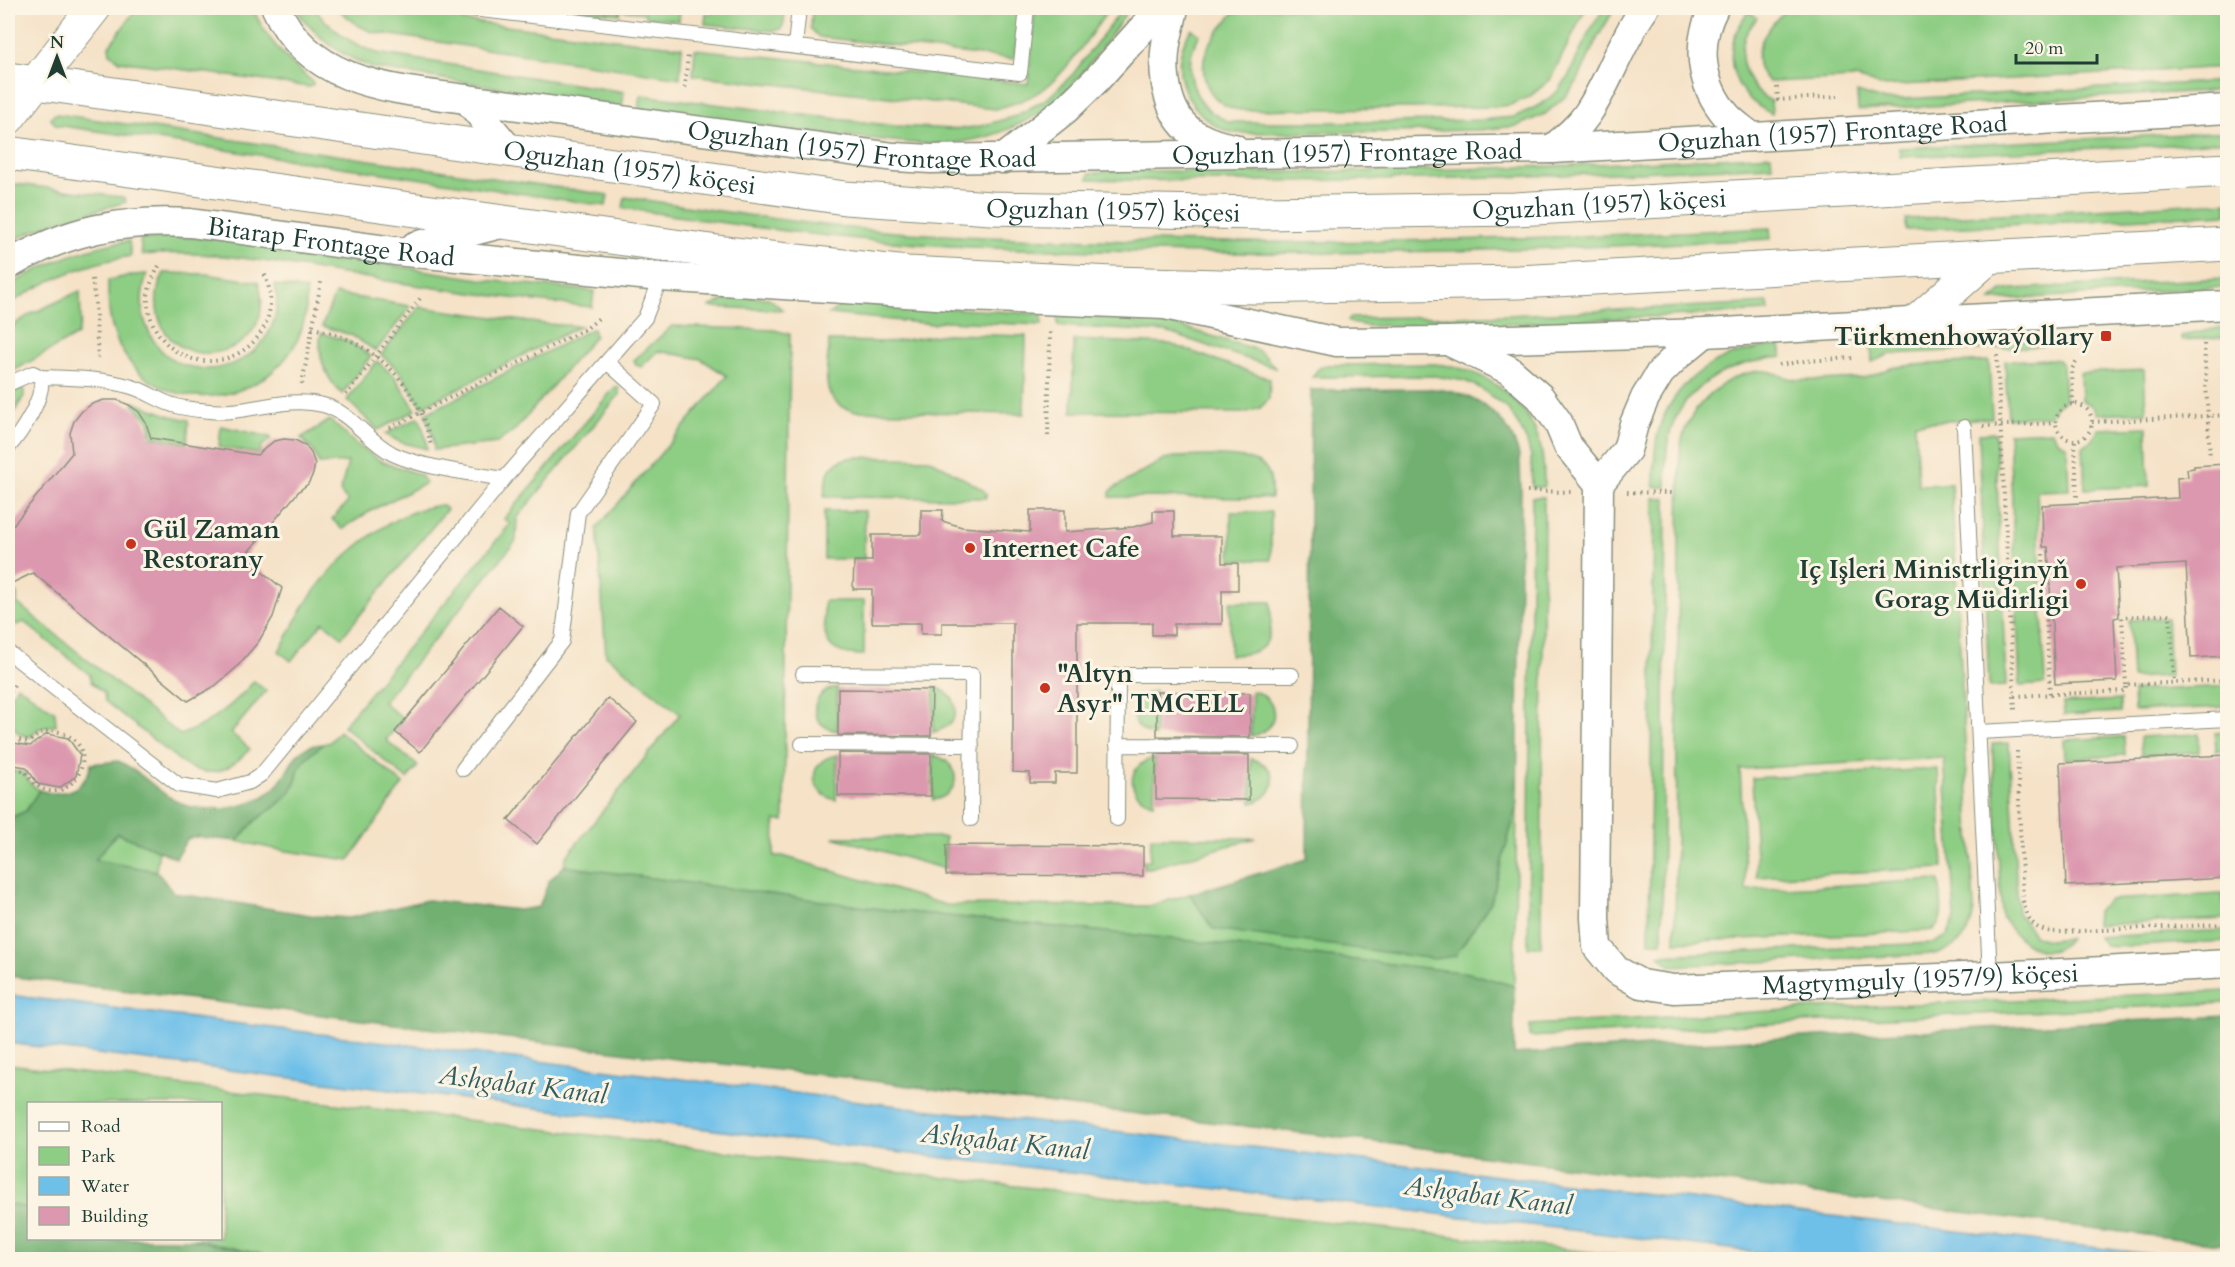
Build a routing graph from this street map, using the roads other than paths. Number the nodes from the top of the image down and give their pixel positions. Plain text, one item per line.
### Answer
1 (94, 8) edge
2 (276, 8) edge
3 (463, 8) edge
4 (799, 8) edge
5 (1027, 8) edge
6 (1161, 8) edge
7 (1174, 8) edge
8 (1645, 8) edge
9 (1714, 8) edge
10 (795, 46) junction
11 (21, 81) edge
12 (467, 99) junction
13 (2228, 110) edge
14 (8, 118) edge
15 (1752, 137) junction
16 (1552, 149) junction
17 (510, 152) junction
18 (8, 153) edge
19 (1262, 155) junction
20 (1003, 159) junction
21 (2228, 170) edge
22 (506, 223) junction
23 (2228, 244) edge
24 (395, 251) junction
25 (1989, 257) junction
26 (8, 265) edge
27 (661, 277) junction
28 (1113, 283) junction
29 (1165, 304) junction
30 (2228, 305) edge
31 (1915, 323) junction
32 (1705, 333) junction
33 (1447, 341) junction
34 (607, 362) junction
35 (41, 377) junction
36 (8, 384) edge
37 (1964, 427) road end
38 (8, 448) edge
39 (504, 479) junction
40 (1599, 484) junction
41 (8, 652) edge
42 (803, 674) dead end
43 (1292, 675) dead end
44 (2228, 719) edge
45 (1979, 732) junction
46 (802, 744) dead end
47 (972, 745) junction
48 (1117, 745) junction
49 (1292, 746) dead end
50 (463, 769) dead end
51 (971, 819) dead end
52 (1117, 819) dead end
53 (2228, 964) edge
54 (1990, 976) junction

1 - 11 main road
2 - 12 street
3 - 10 lane
4 - 10 lane
5 - 10 lane
6 - 20 street
7 - 19 street
8 - 16 street
9 - 15 street
11 - 14 main road
11 - 17 main road, Oguzhan (1957) köçesi
12 - 17 street
12 - 20 street, Oguzhan (1957) Frontage Road
13 - 15 street, Oguzhan (1957) Frontage Road
15 - 16 street, Oguzhan (1957) Frontage Road
16 - 19 street, Oguzhan (1957) Frontage Road
17 - 21 main road, Oguzhan (1957) köçesi
18 - 22 main road
19 - 20 street, Oguzhan (1957) Frontage Road
22 - 24 street
22 - 28 main road
23 - 25 main road
24 - 26 street, Bitarap Frontage Road
24 - 27 street, Bitarap Frontage Road
25 - 28 main road
25 - 31 main road
27 - 29 street
27 - 34 lane
28 - 29 street
29 - 33 street
30 - 31 street
31 - 32 street
32 - 33 street
32 - 40 street
33 - 40 street
34 - 39 lane
34 - 50 lane
35 - 36 lane
35 - 38 lane
35 - 39 lane
37 - 45 lane
39 - 41 lane
40 - 54 street, Magtymguly (1957/9) köçesi
42 - 47 lane
43 - 48 lane
44 - 45 lane
45 - 54 lane
46 - 47 lane
47 - 51 lane
48 - 49 lane
48 - 52 lane
53 - 54 street, Magtymguly (1957/9) köçesi

